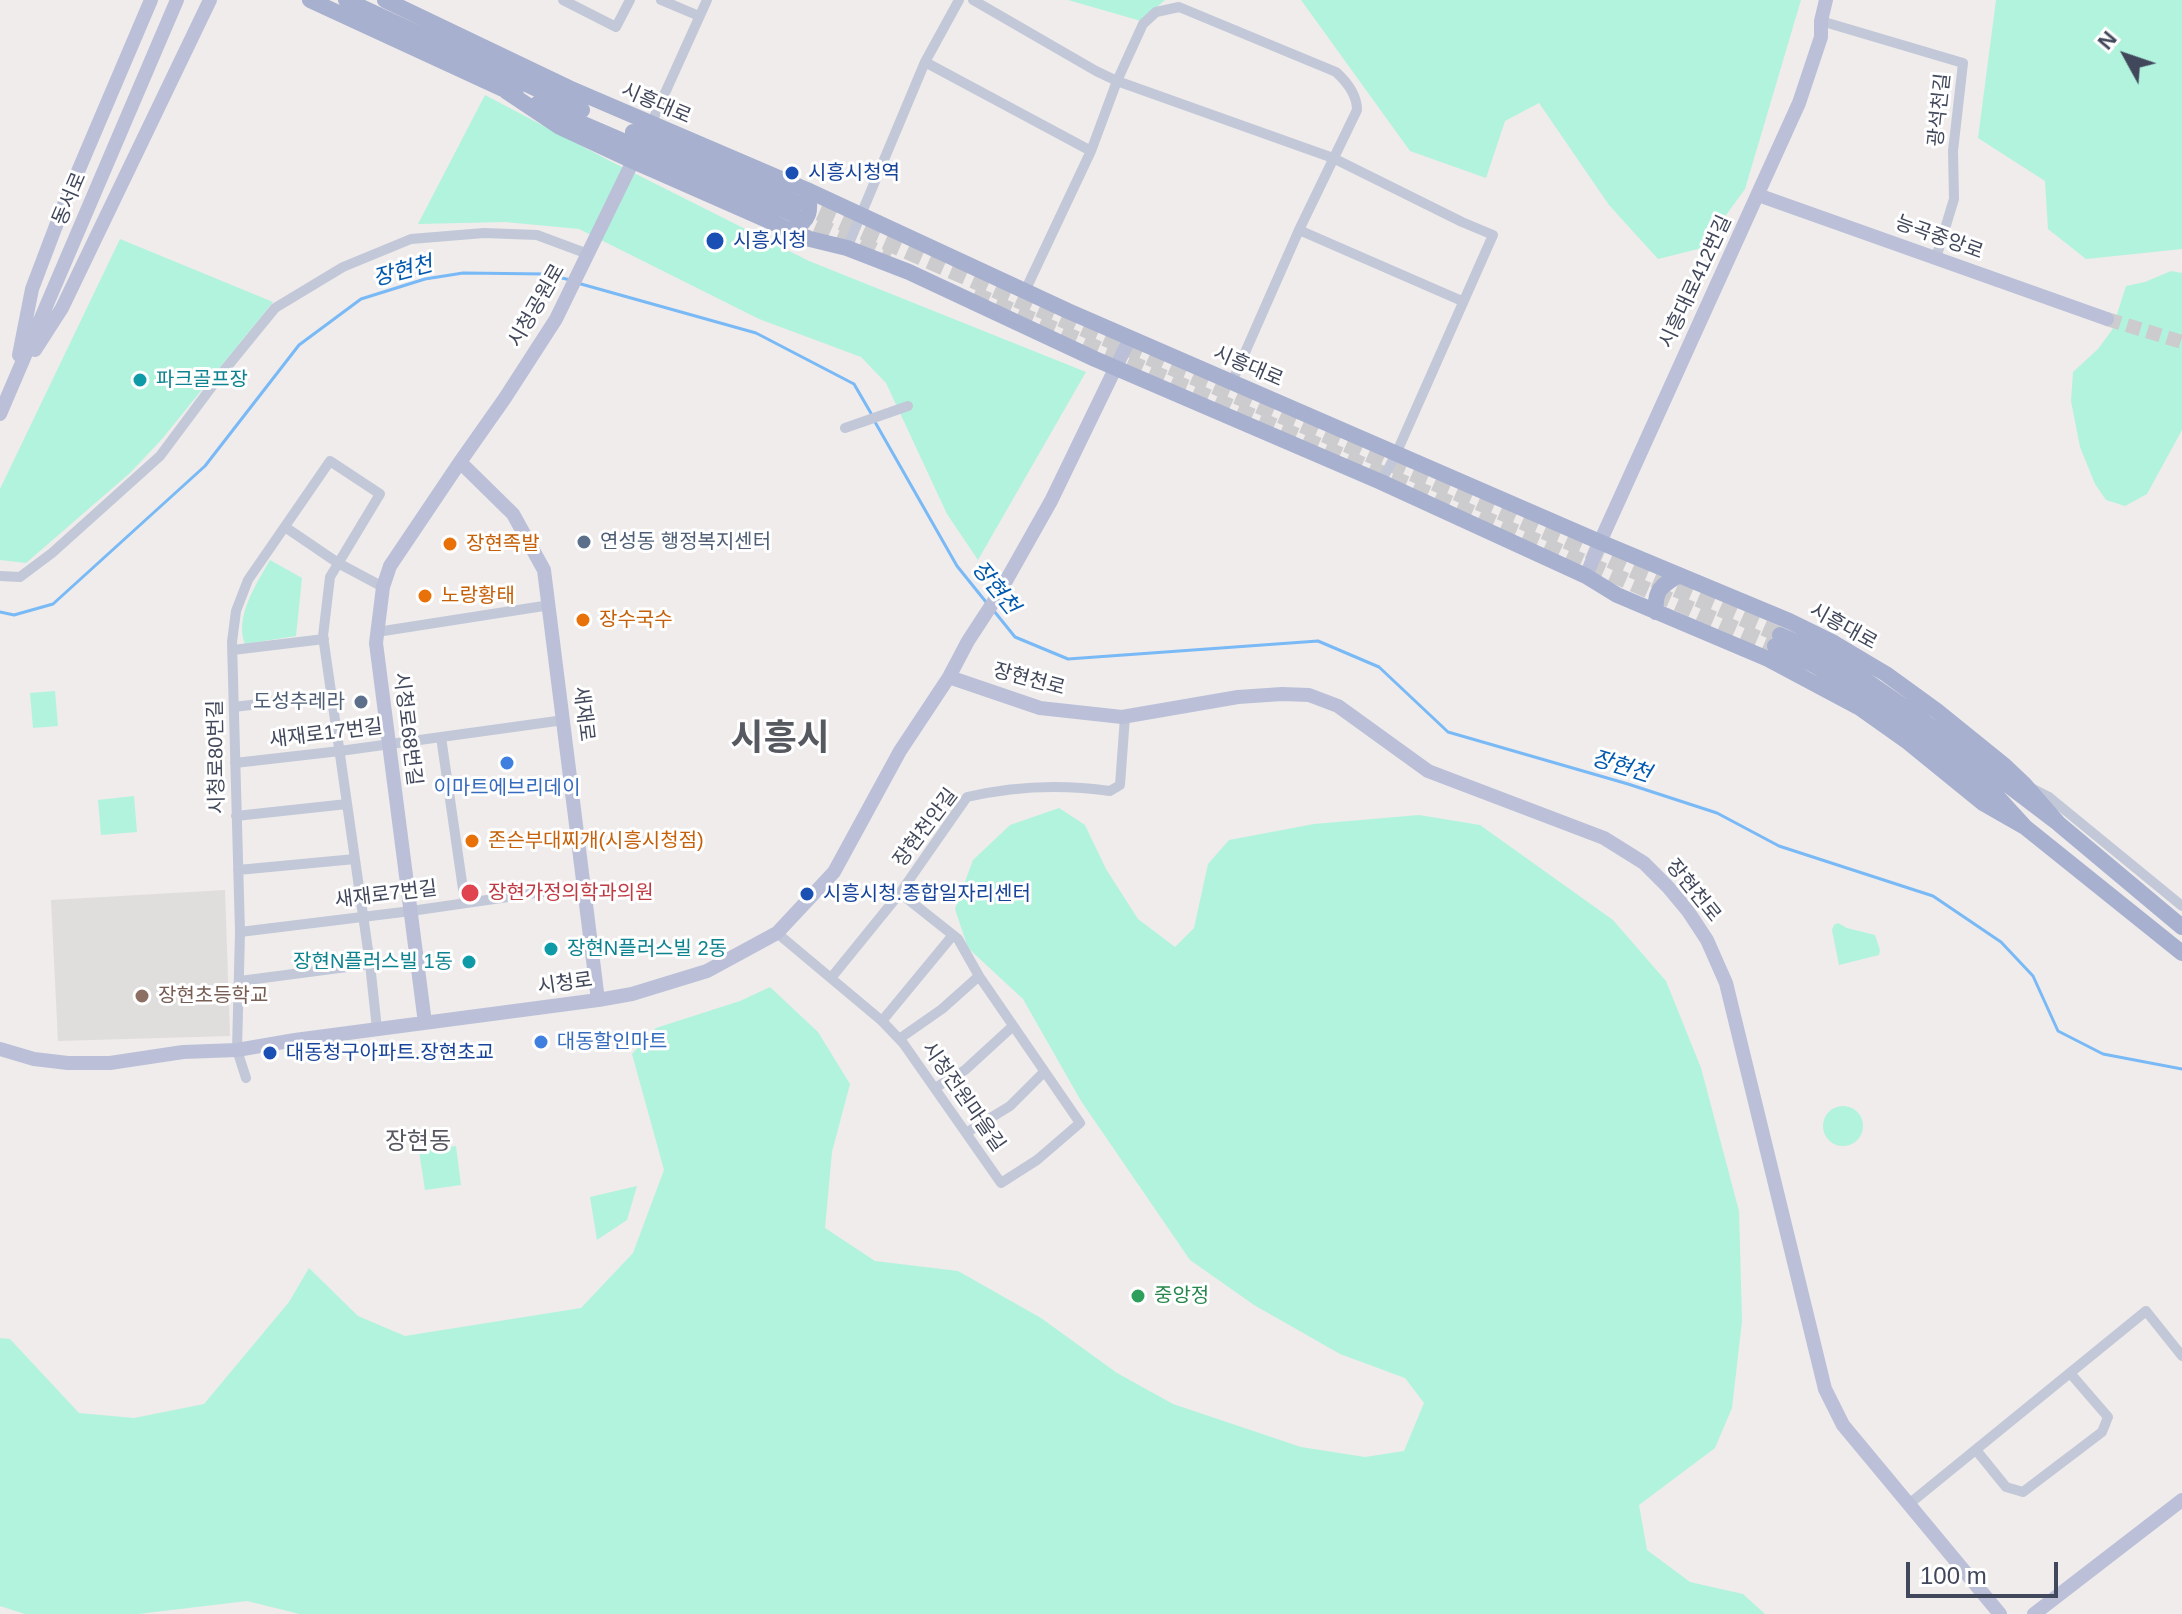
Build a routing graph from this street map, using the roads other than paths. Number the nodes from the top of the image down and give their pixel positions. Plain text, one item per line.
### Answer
1 (151, 0) edge
2 (177, 0) edge
3 (210, 0) edge
4 (310, 0) edge
5 (346, 0) edge
6 (385, 0) edge
7 (563, 0) edge
8 (630, 0) edge
9 (661, 0) edge
10 (707, 0) edge
11 (959, 0) edge
12 (973, 0) edge
13 (1826, 0) edge
14 (699, 16) junction
15 (1821, 21) junction
16 (925, 62) junction
17 (1117, 81) junction
18 (506, 91) junction
19 (651, 124) junction
20 (1091, 151) junction
21 (1333, 158) junction
22 (633, 161) junction
23 (1758, 195) junction
24 (797, 210) junction
25 (861, 215) junction
26 (1299, 230) junction
27 (924, 245) junction
28 (847, 248) junction
29 (1936, 258) junction
30 (586, 259) junction
31 (909, 272) junction
32 (1025, 291) junction
33 (1462, 301) junction
34 (2107, 319) tunnel mouth
35 (1130, 338) junction
36 (1116, 368) junction
37 (1232, 382) junction
38 (13, 384) junction
39 (908, 406) dead end
40 (0, 414) edge
41 (845, 428) dead end
42 (1396, 454) junction
43 (460, 462) junction
44 (1381, 482) junction
45 (285, 527) junction
46 (1600, 542) junction
47 (338, 563) junction
48 (1679, 575) junction
49 (0, 576) edge
50 (1586, 576) junction
51 (383, 587) junction
52 (550, 605) junction
53 (1656, 612) junction
54 (377, 632) junction
55 (324, 639) junction
56 (233, 650) junction
57 (949, 677) junction
58 (332, 695) junction
59 (234, 707) junction
60 (1125, 717) junction
61 (564, 720) junction
62 (441, 737) junction
63 (389, 744) junction
64 (340, 751) junction
65 (235, 763) junction
66 (2024, 784) junction
67 (347, 804) junction
68 (236, 816) junction
69 (2059, 824) junction
70 (2025, 827) junction
71 (355, 859) junction
72 (238, 870) junction
73 (584, 886) junction
74 (900, 893) junction
75 (465, 903) junction
76 (411, 911) junction
77 (364, 916) junction
78 (2179, 918) edge
79 (240, 932) junction
80 (777, 933) junction
81 (953, 935) junction
82 (2179, 952) edge
83 (370, 964) junction
84 (979, 976) junction
85 (831, 978) junction
86 (240, 981) junction
87 (598, 1000) junction
88 (882, 1021) junction
89 (425, 1023) junction
90 (1013, 1026) junction
91 (377, 1029) junction
92 (899, 1039) junction
93 (0, 1049) edge
94 (237, 1050) junction
95 (1044, 1072) junction
96 (246, 1078) dead end
97 (935, 1088) junction
98 (966, 1133) junction
99 (2182, 1356) edge
100 (2070, 1373) junction
101 (1976, 1450) junction
102 (2182, 1500) edge
103 (1909, 1504) junction
104 (2000, 1614) edge
105 (2034, 1614) edge

1 - 38 street
2 - 38 street, 동서로
3 - 38 street
4 - 18 main road, 시흥대로
5 - 24 main road, 시흥대로
6 - 19 main road, 시흥대로
7 - 8 street
9 - 14 street
10 - 14 street
11 - 16 street
12 - 17 street
13 - 15 street, 시흥대로412번길
14 - 19 street
15 - 23 street, 시흥대로412번길
15 - 29 street, 광석천길
16 - 20 street
16 - 25 street
17 - 20 street
17 - 21 street
17 - 21 street
18 - 22 main road, 시흥대로
18 - 24 main road, 시흥대로
19 - 24 main road, 시흥대로
20 - 32 street
21 - 26 street
21 - 33 street
22 - 24 main road, 시흥대로
22 - 30 street, 시청공원로
23 - 29 street, 능곡중앙로
23 - 46 street, 시흥대로412번길
24 - 25 main road, 시흥대로
24 - 28 main road, 시흥대로
25 - 27 main road, 시흥대로
25 - 28 street
26 - 33 street
26 - 37 street
27 - 31 main road
27 - 32 main road, 시흥대로
28 - 31 main road, 시흥대로
29 - 34 street, 능곡중앙로
30 - 43 street, 시청공원로
30 - 49 street
31 - 36 main road, 시흥대로
32 - 35 main road, 시흥대로
33 - 42 street
35 - 36 street, 시청로
35 - 37 main road, 시흥대로
36 - 44 main road, 시흥대로
36 - 57 street, 시청로
37 - 42 main road, 시흥대로
38 - 40 street, 동서로
39 - 41 street
42 - 44 street
42 - 46 main road, 시흥대로
43 - 51 street, 시청로68번길
43 - 52 street, 새재로
44 - 50 main road, 시흥대로
45 - 47 street
45 - 47 street, 시청로80번길
45 - 56 street, 시청로80번길
46 - 48 main road, 시흥대로
46 - 50 street, 시흥대로412번길
47 - 51 street
47 - 55 street
48 - 53 main road
48 - 66 main road, 시흥대로
50 - 53 main road, 시흥대로
51 - 54 street, 시청로68번길
52 - 54 street
52 - 61 street, 새재로
53 - 70 main road, 시흥대로
54 - 63 street, 시청로68번길
55 - 56 street
55 - 58 street
56 - 59 street, 시청로80번길
57 - 60 street, 장현천로
57 - 80 street, 시청로
58 - 59 street
58 - 64 street
59 - 65 street, 시청로80번길
60 - 74 street, 장현천안길
60 - 103 street, 장현천로
61 - 62 street, 새재로17번길
61 - 73 street, 새재로
62 - 63 street, 새재로17번길
62 - 75 street
63 - 64 street, 새재로17번길
63 - 76 street, 시청로68번길
64 - 65 street, 새재로17번길
64 - 67 street
65 - 68 street, 시청로80번길
66 - 69 main road, 시흥대로
66 - 78 street
67 - 68 street
67 - 71 street
68 - 72 street, 시청로80번길
69 - 70 main road, 시흥대로
69 - 78 main road, 시흥대로
70 - 82 main road, 시흥대로
71 - 72 street
71 - 77 street
72 - 79 street, 시청로80번길
73 - 75 street, 새재로7번길
73 - 87 street, 새재로
74 - 81 street, 시청전원마을길
74 - 85 street, 장현천안길
75 - 76 street, 새재로7번길
76 - 77 street, 새재로7번길
76 - 89 street, 시청로68번길
77 - 79 street, 새재로7번길
77 - 83 street
79 - 86 street, 시청로80번길
80 - 85 street, 시청전원마을길
80 - 87 street, 시청로
81 - 84 street, 시청전원마을길
81 - 88 street
83 - 86 street
83 - 91 street
84 - 90 street, 시청전원마을길
84 - 92 street
85 - 88 street, 시청전원마을길
86 - 94 street, 시청로80번길
87 - 89 street, 시청로
88 - 92 street, 시청전원마을길
89 - 91 street, 시청로
90 - 95 street, 시청전원마을길
90 - 97 street
91 - 94 street, 시청로
92 - 97 street, 시청전원마을길
93 - 94 street, 시청로
94 - 96 street, 시청로80번길
95 - 98 street
95 - 98 street, 시청전원마을길
97 - 98 street, 시청전원마을길
99 - 100 street
100 - 101 street
100 - 101 street
101 - 103 street
102 - 105 street
103 - 104 street, 장현천로

